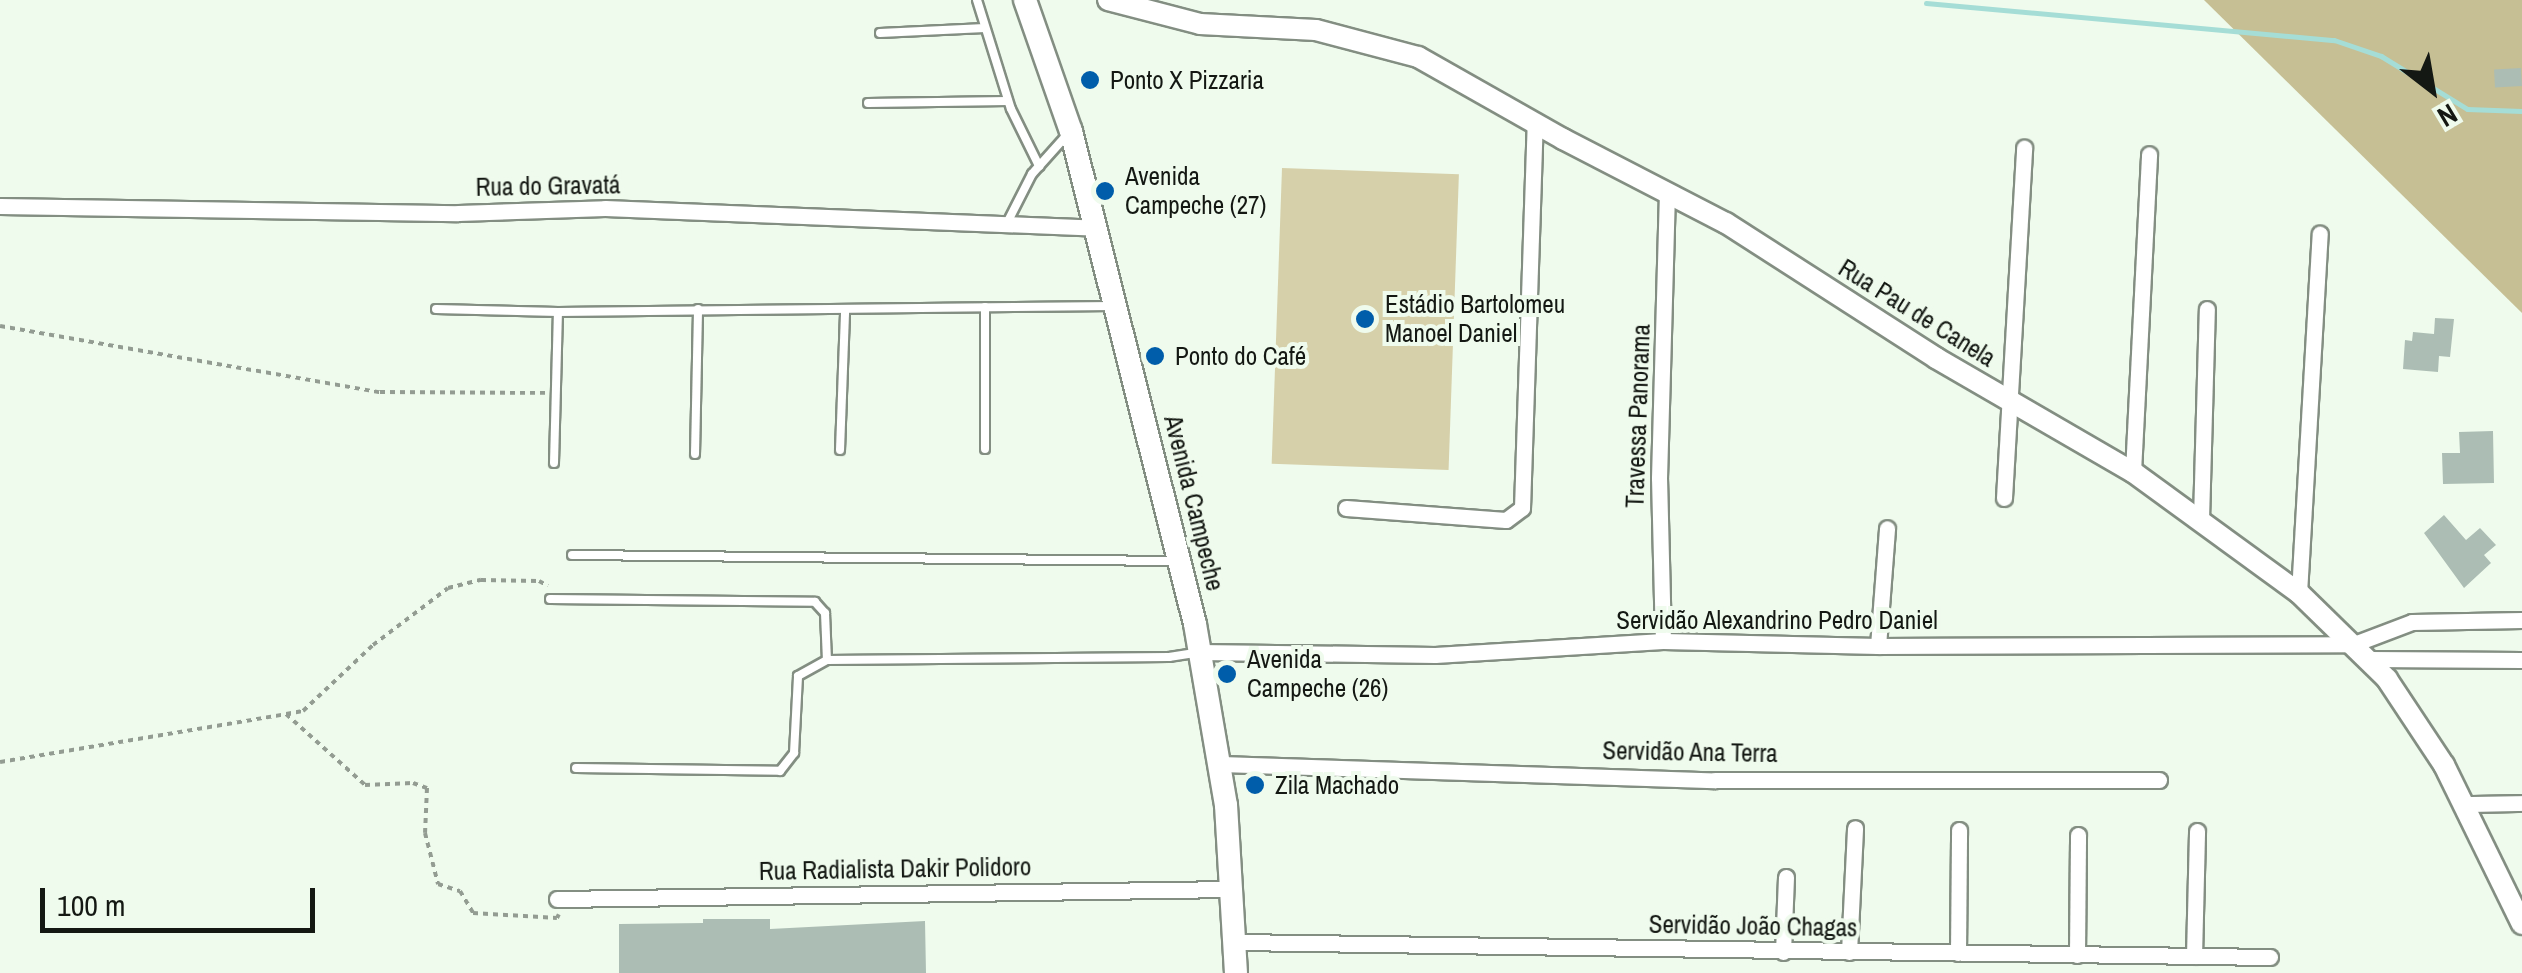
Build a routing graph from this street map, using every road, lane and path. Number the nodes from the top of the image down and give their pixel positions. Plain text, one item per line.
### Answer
1 (976, 0) edge
2 (1025, 0) edge
3 (1108, 0) edge
4 (985, 28) junction
5 (880, 33) dead end
6 (1008, 101) junction
7 (868, 104) dead end
8 (1535, 123) junction
9 (1071, 131) junction
10 (2024, 148) dead end
11 (2149, 154) dead end
12 (1039, 166) junction
13 (1668, 192) junction
14 (0, 206) edge
15 (1007, 223) junction
16 (1097, 228) junction
17 (2320, 234) dead end
18 (1118, 306) junction
19 (985, 308) junction
20 (436, 309) dead end
21 (2207, 309) dead end
22 (698, 310) junction
23 (845, 311) junction
24 (558, 312) junction
25 (0, 326) edge
26 (555, 393) junction
27 (2010, 399) junction
28 (984, 449) dead end
29 (840, 450) dead end
30 (695, 454) dead end
31 (554, 463) dead end
32 (2133, 472) junction
33 (2004, 498) dead end
34 (1346, 508) dead end
35 (2200, 519) junction
36 (1887, 528) dead end
37 (572, 555) dead end
38 (1181, 561) junction
39 (2299, 593) junction
40 (553, 599) joint
41 (2522, 620) edge
42 (1663, 641) junction
43 (1878, 646) junction
44 (1200, 652) junction
45 (2361, 652) junction
46 (828, 660) junction
47 (2522, 660) edge
48 (286, 714) junction
49 (0, 762) edge
50 (1221, 764) junction
51 (576, 768) dead end
52 (2158, 780) dead end
53 (2522, 803) edge
54 (2465, 804) junction
55 (1855, 828) dead end
56 (1959, 830) dead end
57 (2197, 830) dead end
58 (2078, 836) dead end
59 (1786, 878) dead end
60 (1233, 888) junction
61 (557, 899) joint
62 (2519, 913) edge
63 (1235, 942) junction
64 (1784, 952) junction
65 (1849, 952) junction
66 (1958, 953) junction
67 (2078, 955) junction
68 (2194, 956) junction
69 (2270, 956) dead end
70 (1236, 973) edge

1 - 4 lane
2 - 9 main road, Avenida Campeche
3 - 8 street, Rua Pau de Canela
4 - 5 lane
4 - 6 lane
6 - 7 lane
6 - 12 lane
8 - 13 street, Rua Pau de Canela
8 - 34 street
9 - 12 lane
9 - 16 main road, Avenida Campeche
10 - 27 street
11 - 32 street
12 - 15 lane
13 - 27 street, Rua Pau de Canela
13 - 42 street, Travessa Panorama
14 - 15 street, Rua do Gravatá
15 - 16 street, Rua do Gravatá
16 - 18 main road, Avenida Campeche
17 - 39 street
18 - 19 lane
18 - 38 main road, Avenida Campeche
19 - 23 lane
19 - 28 lane
20 - 24 lane
21 - 35 street
22 - 23 lane
22 - 24 lane
22 - 30 lane
23 - 29 lane
24 - 26 lane
25 - 26 path
26 - 31 lane
27 - 32 street, Rua Pau de Canela
27 - 33 street
32 - 35 street, Rua Pau de Canela
35 - 39 street, Rua Pau de Canela
36 - 43 street
37 - 38 lane
38 - 44 main road, Avenida Campeche
39 - 45 street, Rua Pau de Canela
40 - 46 lane
40 - 48 path
41 - 45 street
42 - 43 street, Servidão Alexandrino Pedro Daniel
42 - 44 street, Servidão Alexandrino Pedro Daniel
43 - 45 street, Servidão Alexandrino Pedro Daniel
44 - 46 lane
44 - 50 main road, Avenida Campeche
45 - 47 street, Servidão Alexandrino Pedro Daniel
45 - 54 street, Rua Pau de Canela
46 - 51 lane
48 - 49 path
48 - 61 path
50 - 52 street, Servidão Ana Terra
50 - 60 main road, Avenida Campeche
53 - 54 street
54 - 62 street, Rua Pau de Canela
55 - 65 street
56 - 66 street
57 - 68 street
58 - 67 street
59 - 64 street
60 - 61 street, Rua Radialista Dakir Polidoro
60 - 63 main road, Avenida Campeche
63 - 64 street, Servidão João Chagas
63 - 70 main road, Avenida Campeche
64 - 65 street, Servidão João Chagas
65 - 66 street, Servidão João Chagas
66 - 67 street, Servidão João Chagas
67 - 68 street, Servidão João Chagas
68 - 69 street, Servidão João Chagas

